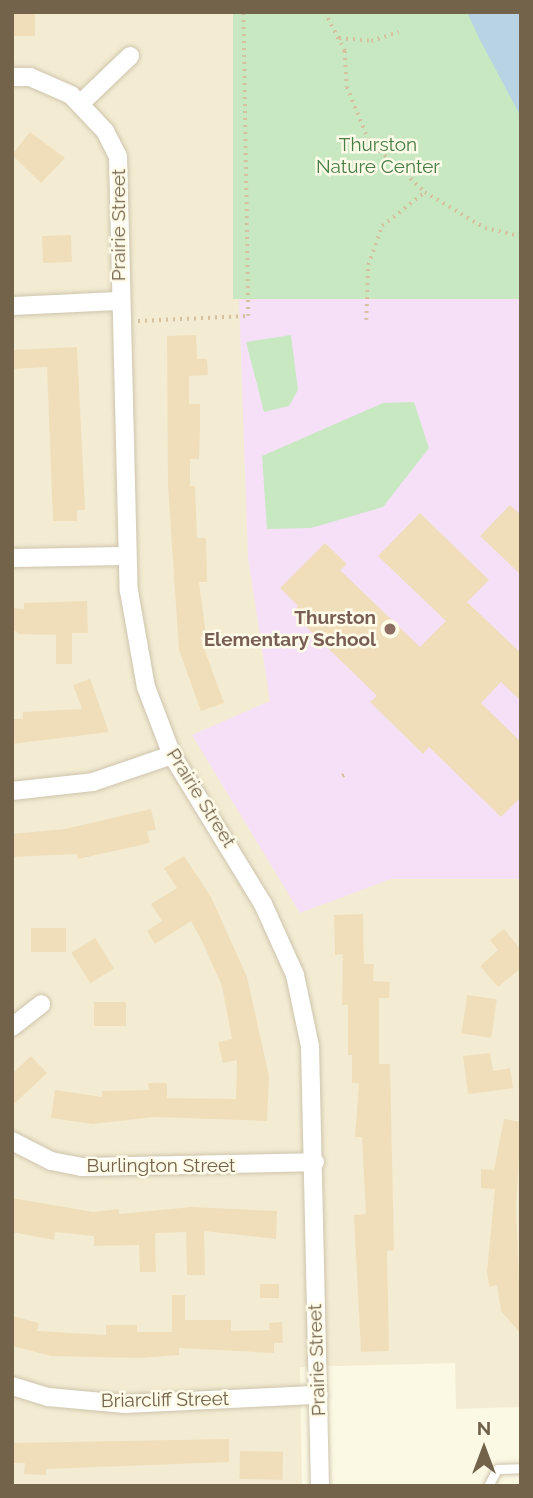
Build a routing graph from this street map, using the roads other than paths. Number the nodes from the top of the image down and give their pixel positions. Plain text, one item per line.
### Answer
1 (130, 56) dead end
2 (12, 77) edge
3 (81, 103) junction
4 (119, 301) junction
5 (12, 306) edge
6 (127, 556) junction
7 (12, 558) edge
8 (172, 755) junction
9 (12, 791) edge
10 (41, 1004) dead end
11 (12, 1027) edge
12 (12, 1142) edge
13 (315, 1162) junction
14 (13, 1387) edge
15 (319, 1395) junction
16 (521, 1468) edge
17 (320, 1486) edge
18 (488, 1486) edge

1 - 3 street
2 - 3 street, Prairie Street
3 - 4 street, Prairie Street
4 - 5 street
4 - 6 street, Prairie Street
6 - 7 street
6 - 8 street, Prairie Street
8 - 9 street
8 - 13 street, Prairie Street
10 - 11 street
12 - 13 street, Burlington Street
13 - 15 street, Prairie Street
14 - 15 street, Briarcliff Street
15 - 17 street, Prairie Street
16 - 18 lane

